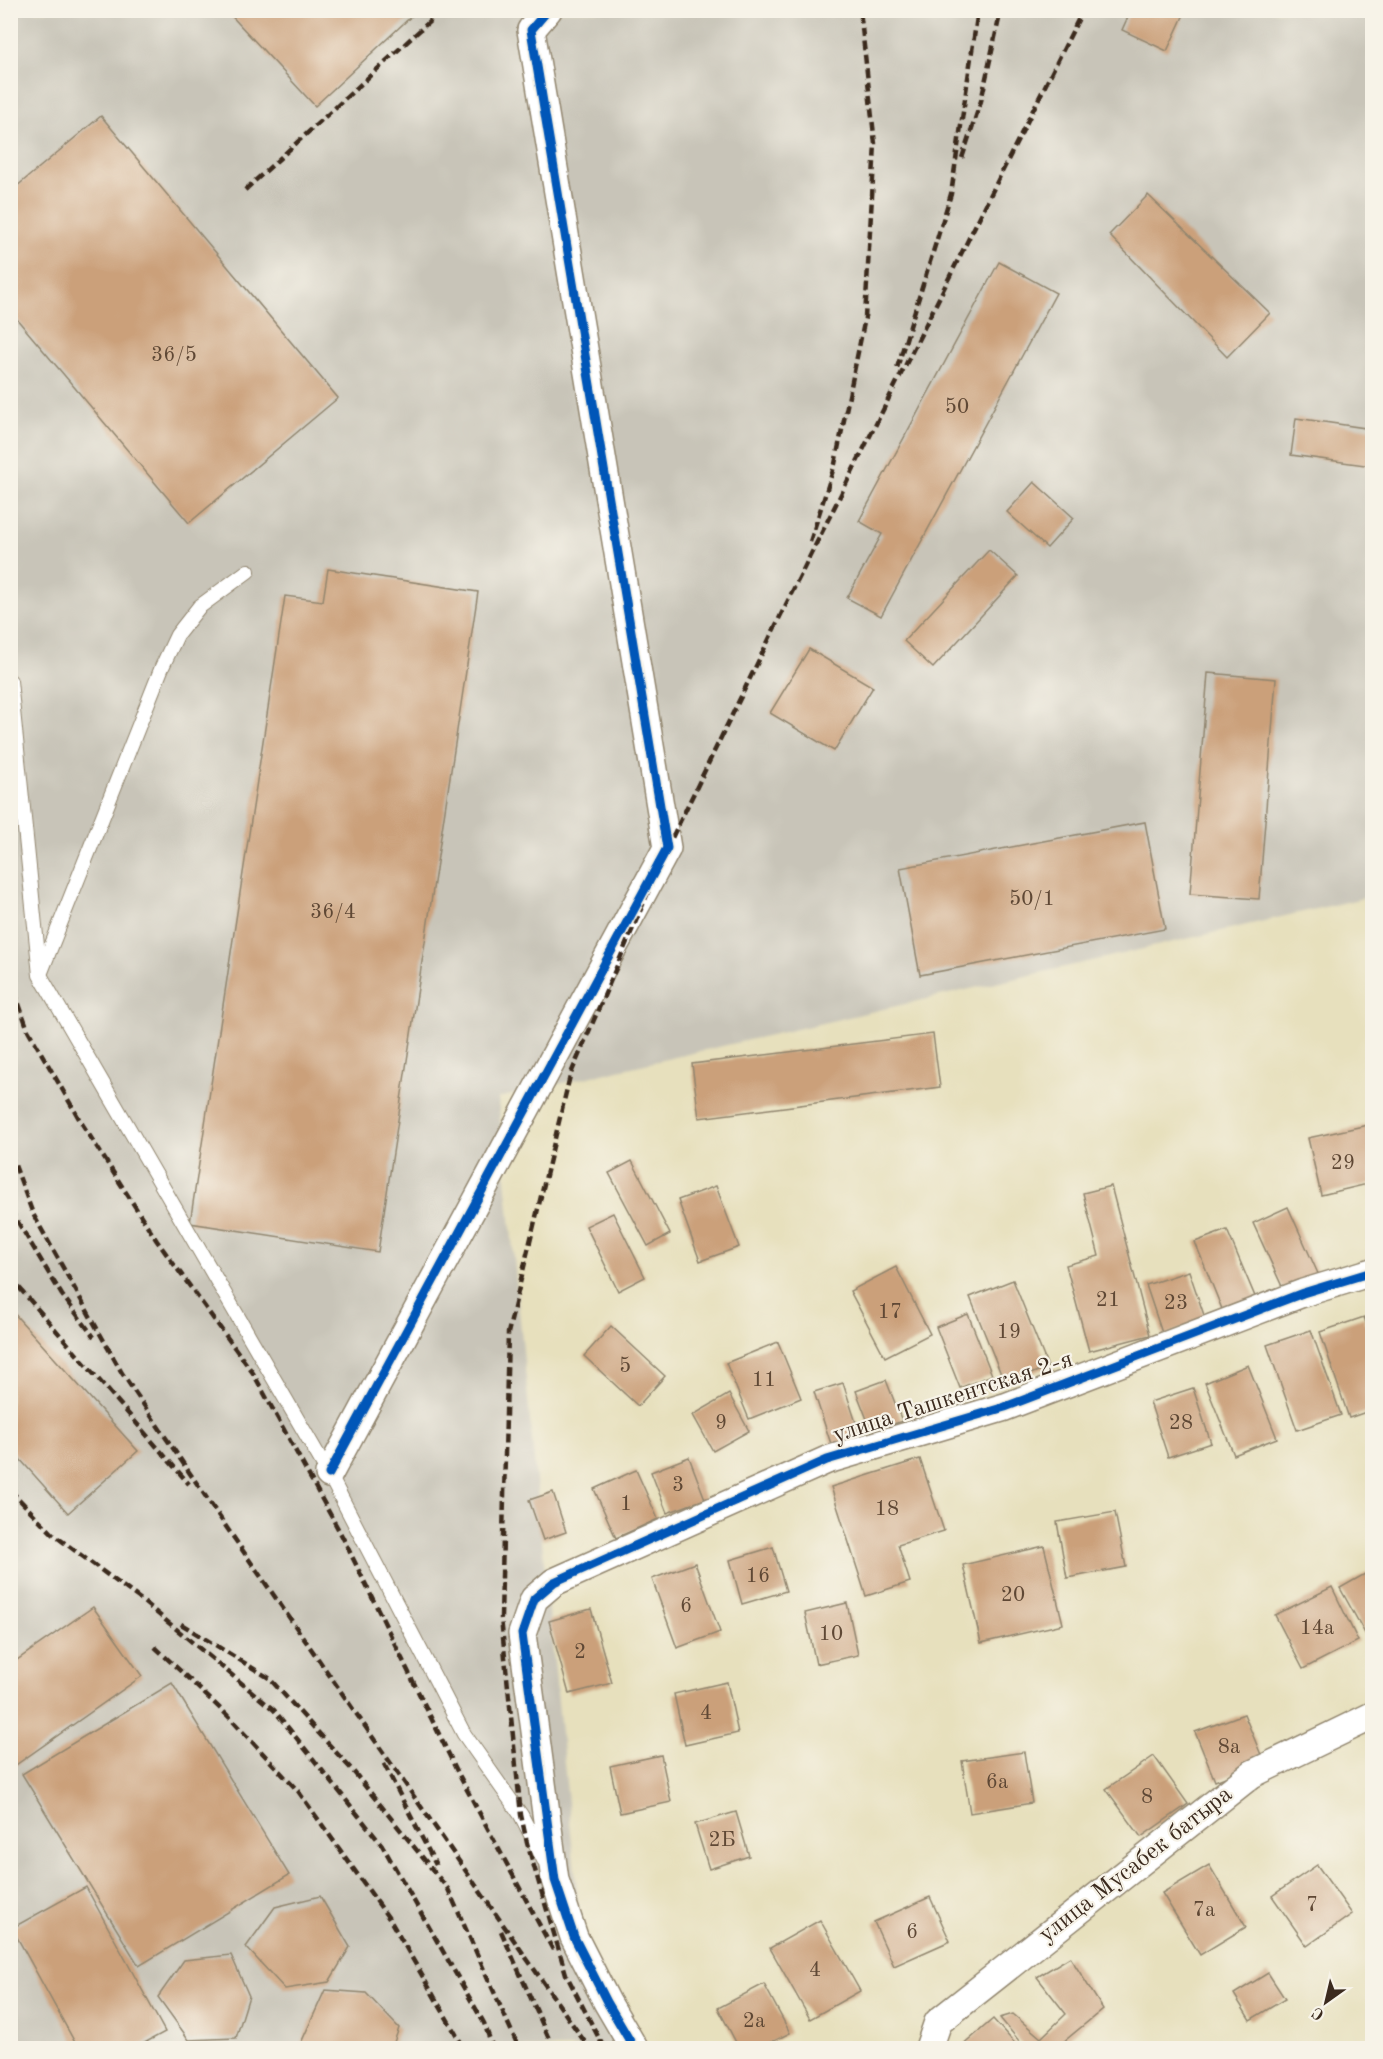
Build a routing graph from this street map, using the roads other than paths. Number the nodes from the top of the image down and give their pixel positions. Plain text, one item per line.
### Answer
1 (548, 10) edge
2 (248, 571) dead end
3 (10, 681) edge
4 (40, 975) junction
5 (1372, 1272) edge
6 (329, 1474) junction
7 (1372, 1716) edge
8 (555, 1880) junction
9 (634, 2049) edge
10 (930, 2049) edge

1 - 6 street
2 - 4 lane
3 - 4 lane
4 - 6 lane
5 - 8 street, улица Ташкентская 2-я
6 - 8 lane
7 - 10 street, улица Мусабек батыра
8 - 9 street

